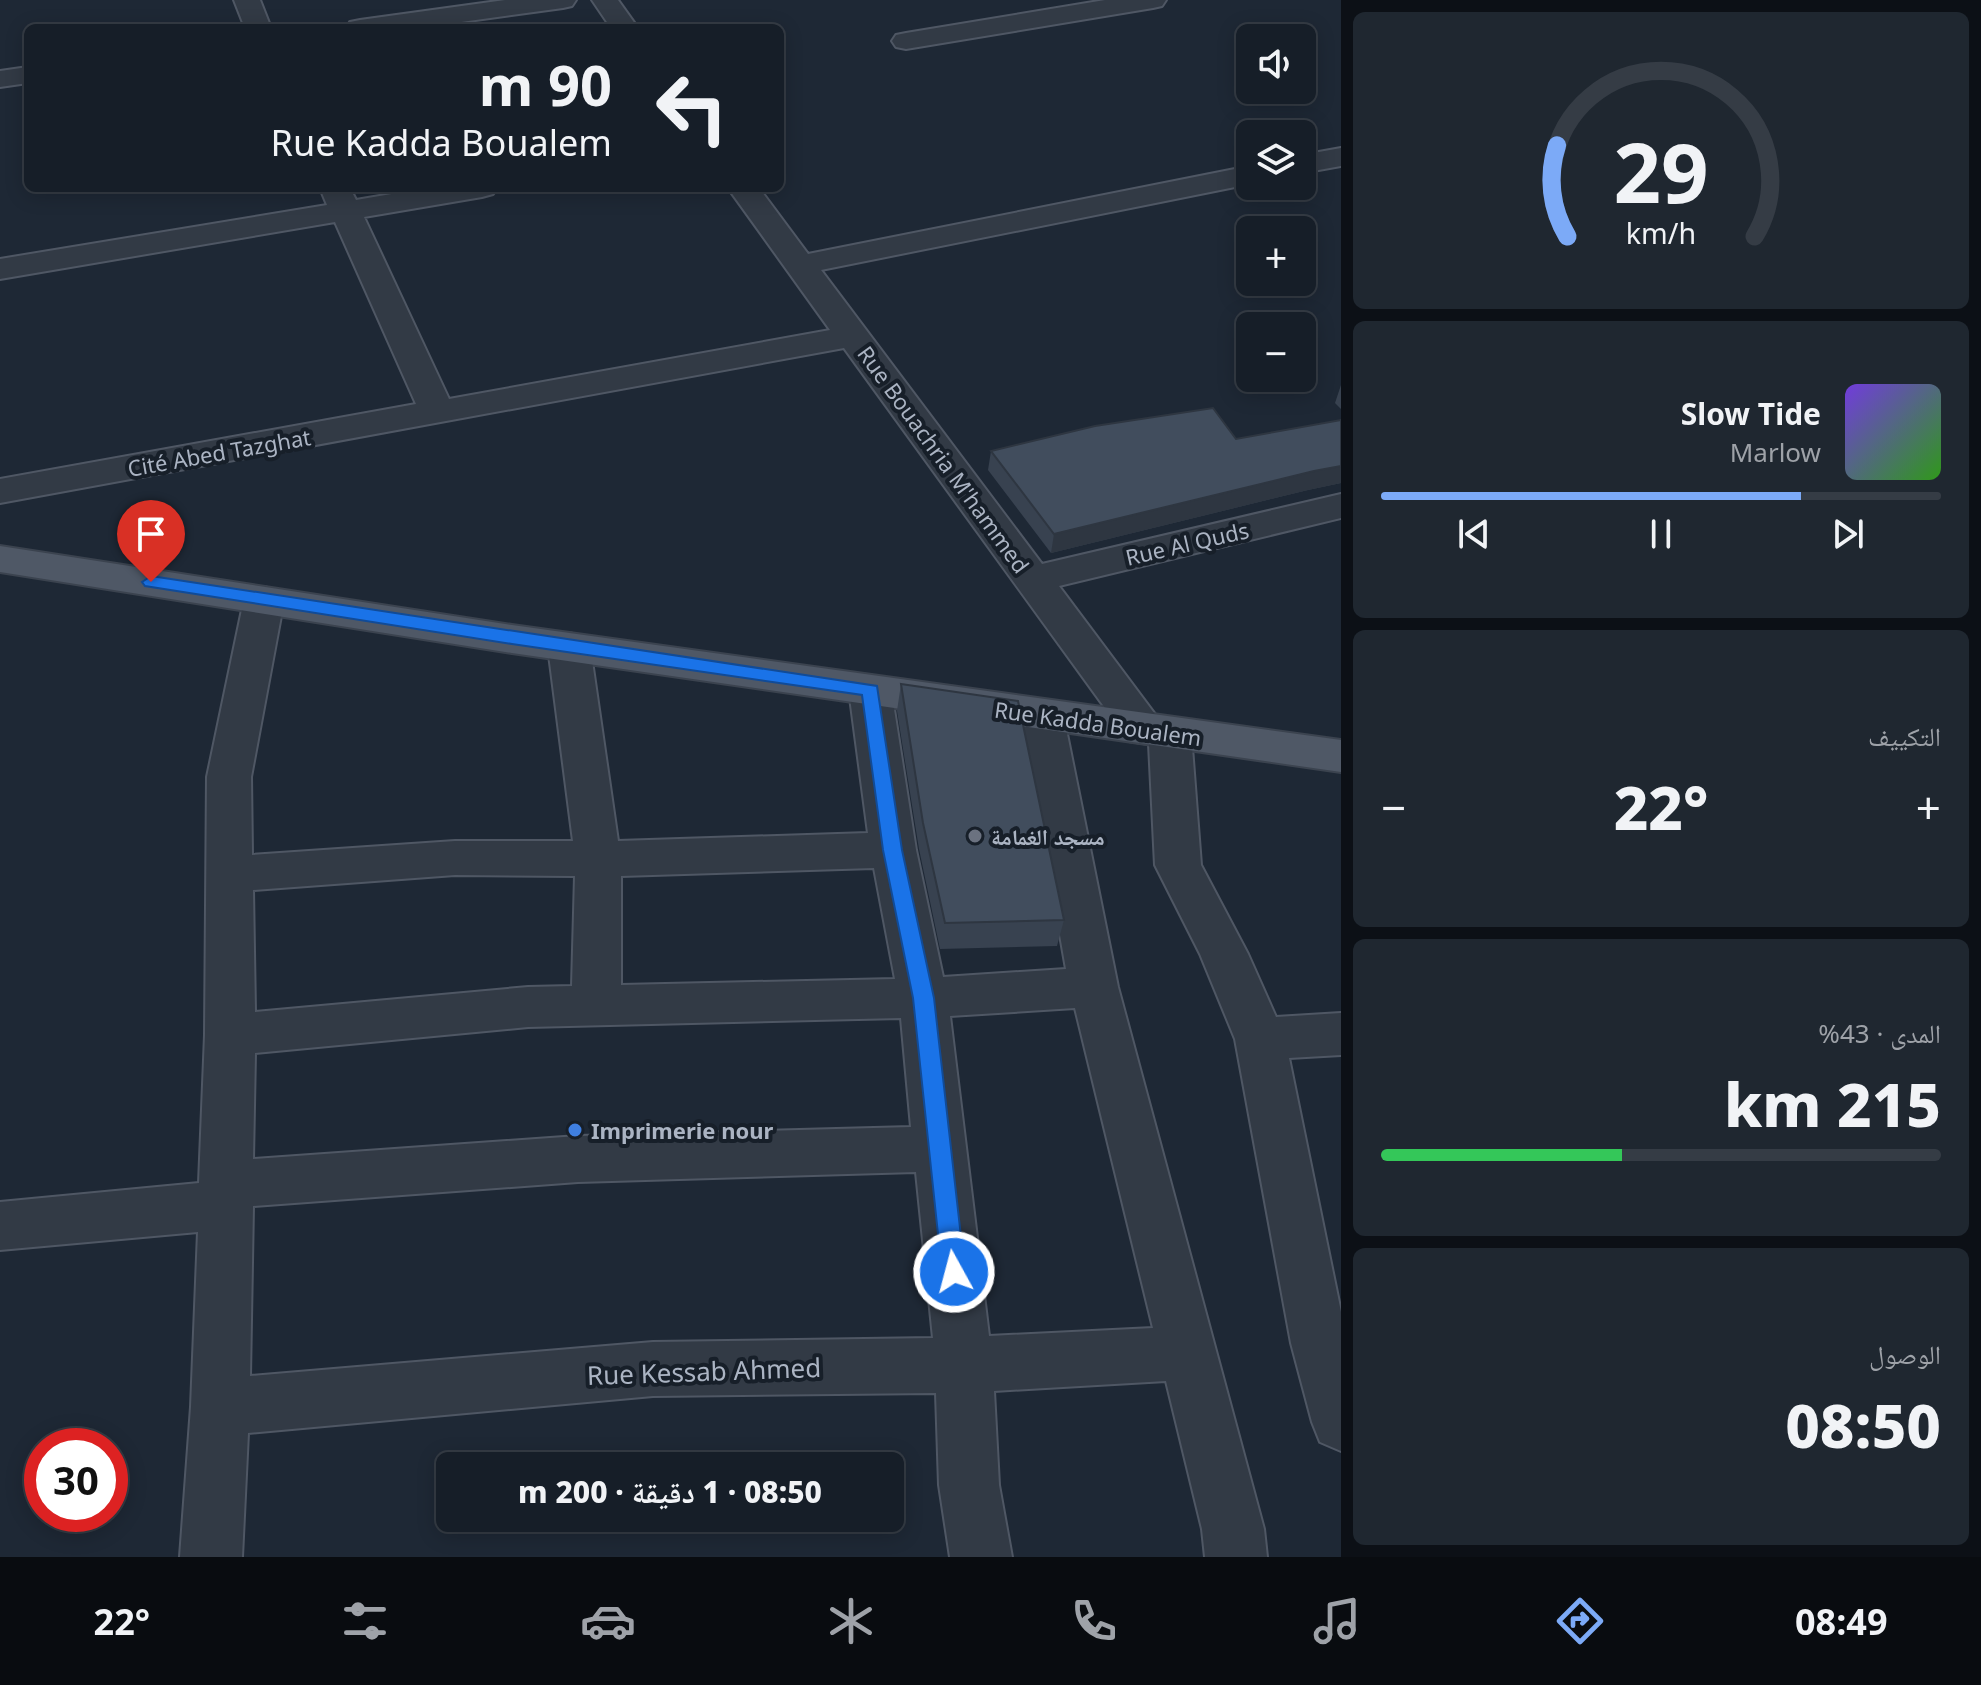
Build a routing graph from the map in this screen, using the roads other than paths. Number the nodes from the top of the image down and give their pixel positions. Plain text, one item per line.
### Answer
1 (247, 0) edge
2 (563, 0) edge
3 (605, 0) edge
4 (1153, 0) edge
5 (256, 24) edge
6 (389, 24) edge
7 (622, 24) edge
8 (906, 41) dead end
9 (24, 76) edge
10 (0, 79) edge
11 (1341, 157) edge
12 (1316, 161) edge
13 (1236, 178) edge
14 (435, 192) edge
15 (746, 192) edge
16 (341, 200) edge
17 (800, 265) junction
18 (0, 269) edge
19 (853, 336) junction
20 (437, 412) junction
21 (0, 491) edge
22 (1341, 506) edge
23 (0, 559) edge
24 (1033, 579) junction
25 (264, 600) junction
26 (569, 647) junction
27 (870, 690) junction
28 (1042, 714) junction
29 (1157, 732) junction
30 (1339, 762) edge
31 (893, 850) junction
32 (598, 859) junction
33 (230, 874) junction
34 (1094, 987) junction
35 (923, 998) junction
36 (596, 1005) junction
37 (1341, 1034) edge
38 (230, 1035) junction
39 (1260, 1039) junction
40 (940, 1149) junction
41 (226, 1194) junction
42 (0, 1226) edge
43 (1330, 1342) edge
44 (1189, 1353) junction
45 (964, 1365) junction
46 (220, 1407) junction
47 (1341, 1422) edge
48 (211, 1557) edge
49 (981, 1557) edge
50 (1236, 1557) edge

1 - 5 street
2 - 6 street
3 - 7 street
4 - 8 street
9 - 10 street
11 - 12 street
13 - 17 street
14 - 16 street
15 - 17 street, Rue Bouachria M'hammed
16 - 18 street
16 - 20 street
17 - 19 street, Rue Bouachria M'hammed
19 - 20 street, Cité Abed Tazghat
19 - 24 street, Rue Bouachria M'hammed
20 - 21 street, Cité Abed Tazghat
22 - 24 street, Rue Al Quds
23 - 25 main road, Rue Kadda Boualem
24 - 29 street, Rue Bouachria M'hammed
25 - 26 main road, Rue Kadda Boualem
25 - 33 street
26 - 27 main road, Rue Kadda Boualem
26 - 32 street
27 - 28 main road, Rue Kadda Boualem
27 - 31 street
28 - 29 main road, Rue Kadda Boualem
28 - 34 street
29 - 30 main road, Rue Kadda Boualem
29 - 39 street
31 - 32 street
31 - 35 street
32 - 33 street
32 - 36 street
33 - 38 street
34 - 35 street
34 - 44 street
35 - 36 street
35 - 40 street
36 - 38 street
37 - 39 street
38 - 41 street
39 - 43 street
40 - 41 street
40 - 45 street
41 - 42 street
41 - 46 street
43 - 47 street
44 - 45 street, Rue Kessab Ahmed
44 - 50 street
45 - 46 street, Rue Kessab Ahmed
45 - 49 street
46 - 48 street

